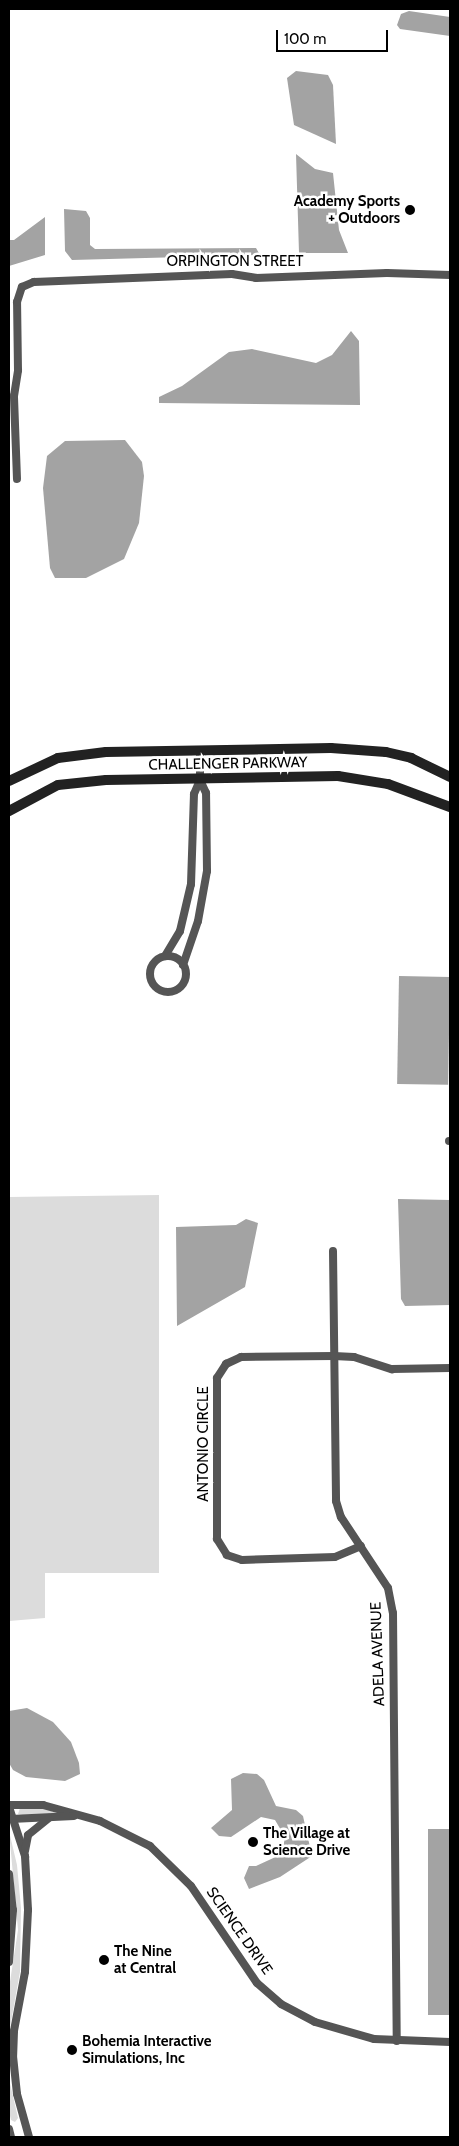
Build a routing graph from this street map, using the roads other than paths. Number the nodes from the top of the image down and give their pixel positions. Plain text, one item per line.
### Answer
1 (450, 275) edge
2 (17, 479) dead end
3 (200, 752) junction
4 (450, 776) edge
5 (200, 780) junction
6 (9, 781) edge
7 (450, 807) edge
8 (9, 812) edge
9 (165, 956) junction
10 (183, 965) junction
11 (333, 1251) dead end
12 (334, 1356) junction
13 (450, 1368) edge
14 (361, 1546) junction
15 (9, 1806) edge
16 (78, 1815) junction
17 (49, 1818) junction
18 (11, 1819) edge
19 (25, 1856) junction
20 (9, 1874) edge
21 (9, 1962) edge
22 (397, 2041) junction
23 (450, 2042) edge
24 (11, 2057) edge
25 (9, 2129) edge
26 (12, 2137) edge
27 (29, 2137) edge

1 - 2 street, ORPINGTON STREET
3 - 4 main road, CHALLENGER PARKWAY
3 - 5 street
3 - 6 main road, CHALLENGER PARKWAY
5 - 7 main road, CHALLENGER PARKWAY
5 - 8 main road, CHALLENGER PARKWAY
5 - 9 street
5 - 10 street
9 - 10 street
9 - 10 street
11 - 12 street, ADELA AVENUE
12 - 13 street, ANTONIO CIRCLE
12 - 14 street, ADELA AVENUE
12 - 14 street, ANTONIO CIRCLE
14 - 22 street, ADELA AVENUE
15 - 16 street, SCIENCE DRIVE
15 - 18 street
16 - 17 street, SCIENCE DRIVE
16 - 22 street, SCIENCE DRIVE
17 - 18 street, SCIENCE DRIVE
17 - 19 street
18 - 19 street
19 - 24 street
20 - 21 street
22 - 23 street, SCIENCE DRIVE
24 - 27 street
25 - 26 street

